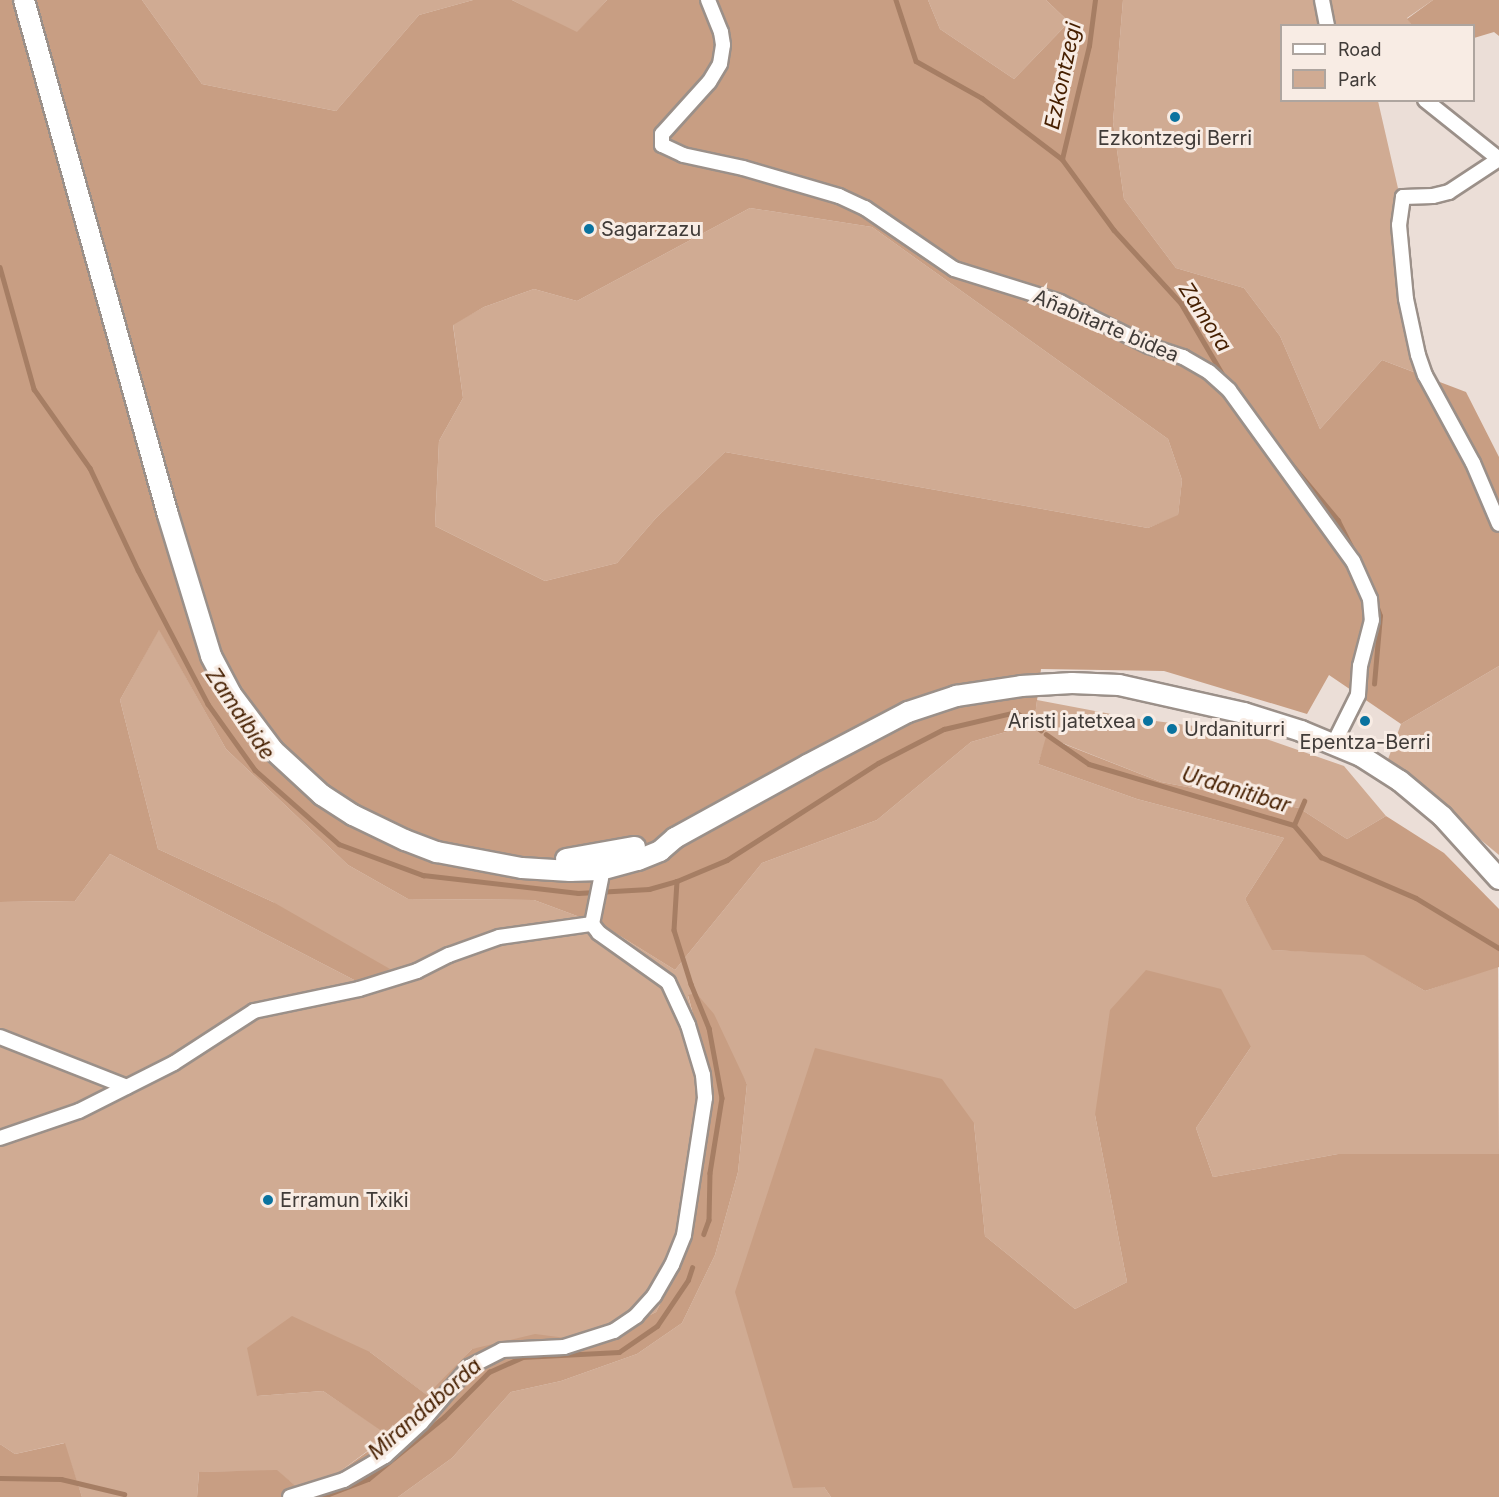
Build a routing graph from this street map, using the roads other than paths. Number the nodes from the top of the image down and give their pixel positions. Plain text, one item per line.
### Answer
1 (24, 0) edge
2 (708, 0) edge
3 (1322, 0) edge
4 (1327, 24) edge
5 (1428, 102) edge
6 (1499, 524) edge
7 (1334, 743) junction
8 (675, 838) junction
9 (654, 842) junction
10 (576, 859) junction
11 (504, 863) junction
12 (1494, 873) edge
13 (601, 879) junction
14 (593, 918) junction
15 (0, 1037) edge
16 (127, 1087) junction
17 (0, 1138) edge
18 (290, 1497) edge

1 - 11 main road
2 - 7 street, Añabitarte bidea
3 - 4 street
5 - 6 street
7 - 8 main road
7 - 12 main road
8 - 9 main road
8 - 13 main road
9 - 10 main road
9 - 13 main road
10 - 11 main road
10 - 13 main road
11 - 13 main road
13 - 14 street
14 - 16 street
14 - 18 street
15 - 16 street
16 - 17 street

